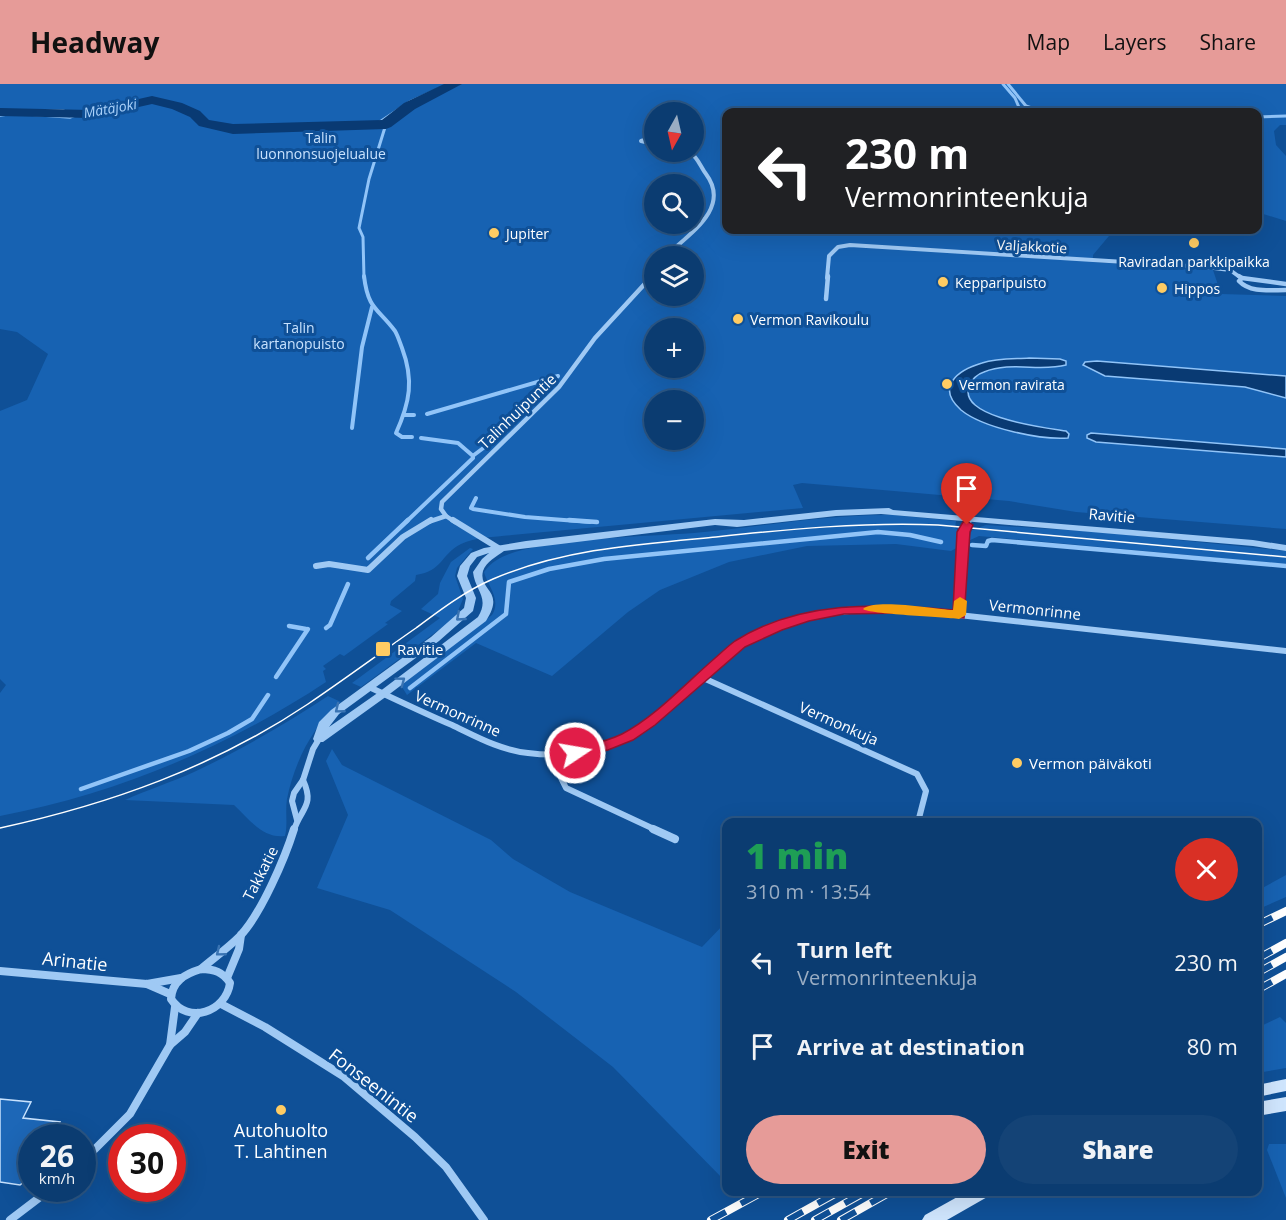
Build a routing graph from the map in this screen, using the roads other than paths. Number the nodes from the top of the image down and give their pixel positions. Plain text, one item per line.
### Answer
1 (699, 162) edge
2 (679, 246) edge
3 (1242, 278) junction
4 (1286, 284) edge
5 (644, 287) edge
6 (1286, 290) edge
7 (826, 299) dead end
8 (446, 516) junction
9 (970, 517) junction
10 (1253, 543) junction
11 (1286, 543) edge
12 (1286, 548) edge
13 (501, 549) junction
14 (316, 566) dead end
15 (959, 615) junction
16 (1286, 651) edge
17 (701, 677) junction
18 (369, 687) junction
19 (383, 694) junction
20 (319, 739) junction
21 (559, 755) junction
22 (303, 780) junction
23 (919, 818) edge
24 (297, 820) junction
25 (675, 839) dead end
26 (241, 935) junction
27 (201, 969) junction
28 (0, 971) edge
29 (181, 978) junction
30 (227, 978) junction
31 (147, 984) junction
32 (170, 994) junction
33 (221, 1004) junction
34 (175, 1007) junction
35 (198, 1013) junction
36 (170, 1045) junction
37 (1286, 1085) edge
38 (1262, 1090) edge
39 (1286, 1104) edge
40 (1262, 1108) edge
41 (96, 1148) edge
42 (974, 1196) edge
43 (34, 1202) edge
44 (10, 1220) edge
45 (484, 1220) edge
46 (931, 1220) edge

1 - 2 street
3 - 4 street, Valjakkotie
3 - 6 street, Valjakkotie
3 - 7 street, Valjakkotie
5 - 8 street, Talinhuipuntie
8 - 13 street
8 - 14 street
9 - 10 street, Ravitie
9 - 13 street, Ravitie
9 - 15 street
10 - 11 street, Ravitie
10 - 12 street, Ravitie
13 -> 18 street, Ravitie
19 -> 13 street
15 - 16 street, Vermonrinne
15 - 17 street, Vermonrinne
17 - 21 street, Vermonrinne
17 - 23 street, Vermonkuja
18 - 19 street, Vermonrinne
18 -> 20 street, Ravitie
19 - 20 street
19 - 21 street, Vermonrinne
20 - 22 street, Takkatie
21 - 25 street
22 - 24 street, Takkatie
22 - 24 street, Takkatie
24 - 26 street, Takkatie
26 -> 27 street, Takkatie
26 - 30 street, Takkatie
27 - 29 street
27 - 30 street
28 - 31 street, Arinatie
29 - 31 street, Arinatie
29 - 32 street
30 - 33 street
31 - 32 street, Arinatie
32 - 34 street
33 - 35 street
33 - 45 street, Fonseenintie
34 - 35 street
34 - 36 street
35 - 36 street
36 - 41 street
37 - 38 main road
39 - 40 main road
42 - 46 main road
43 - 44 street

